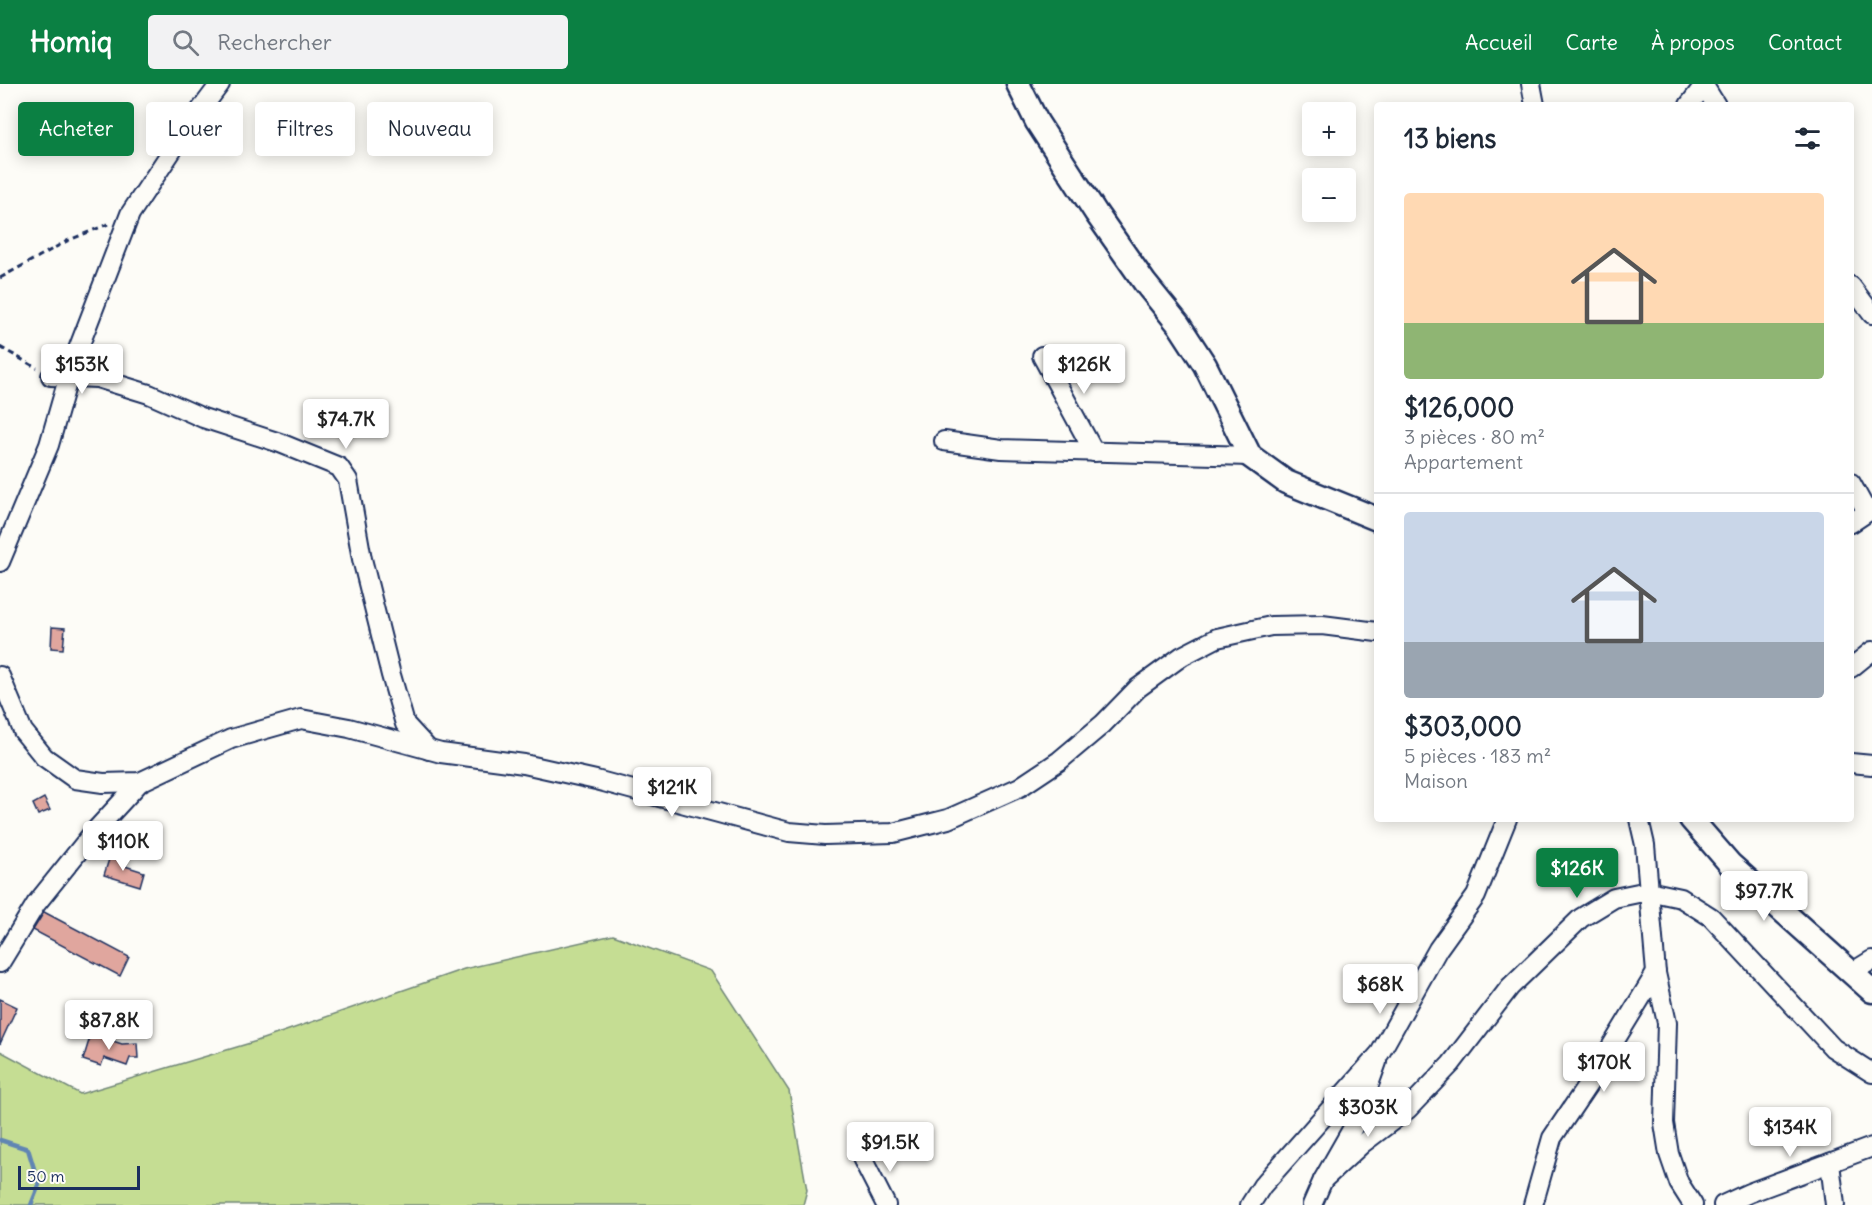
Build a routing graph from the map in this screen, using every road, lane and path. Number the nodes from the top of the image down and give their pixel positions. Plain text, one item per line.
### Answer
1 (220, 84) edge
2 (1018, 84) edge
3 (1531, 84) edge
4 (1704, 84) edge
5 (1534, 102) edge
6 (1691, 102) edge
7 (1714, 102) edge
8 (130, 214) junction
9 (111, 223) joint
10 (0, 278) edge
11 (1854, 290) edge
12 (1872, 314) edge
13 (0, 347) edge
14 (1042, 356) dead end
15 (60, 377) junction
16 (944, 441) dead end
17 (1094, 452) junction
18 (1250, 456) junction
19 (1854, 487) edge
20 (1870, 511) edge
21 (1374, 518) edge
22 (1854, 521) edge
23 (0, 562) edge
24 (1374, 632) edge
25 (1872, 651) edge
26 (1854, 666) edge
27 (0, 676) edge
28 (429, 750) junction
29 (1854, 763) edge
30 (1872, 765) edge
31 (141, 782) junction
32 (1506, 822) edge
33 (1640, 822) edge
34 (1694, 822) edge
35 (1648, 891) junction
36 (1872, 960) edge
37 (0, 963) edge
38 (1656, 973) junction
39 (1851, 974) junction
40 (1872, 991) edge
41 (1380, 1053) junction
42 (1872, 1073) edge
43 (1872, 1147) edge
44 (862, 1158) dead end
45 (1830, 1163) junction
46 (1323, 1180) junction
47 (886, 1205) edge
48 (1250, 1205) edge
49 (1312, 1205) edge
50 (1533, 1205) edge
51 (1693, 1205) edge
52 (1723, 1205) edge
53 (1835, 1205) edge

1 - 8 street
2 - 18 street
3 - 5 street
4 - 6 street
4 - 7 street
8 - 9 street
8 - 15 street
9 - 10 path
11 - 12 street
13 - 15 path
14 - 17 street
15 - 23 street
15 - 28 street
16 - 17 street
17 - 18 street
18 - 21 street
19 - 20 street
20 - 22 street
24 - 28 street
25 - 26 street
27 - 31 street
28 - 31 street
29 - 30 street
31 - 37 street
32 - 41 street
33 - 35 street
34 - 39 street
35 - 38 street
35 - 42 street
35 - 46 street
36 - 39 street
38 - 50 street
38 - 51 street
39 - 40 street
41 - 46 street
41 - 48 street
43 - 45 street
44 - 47 street
45 - 52 street
45 - 53 street
46 - 49 street

